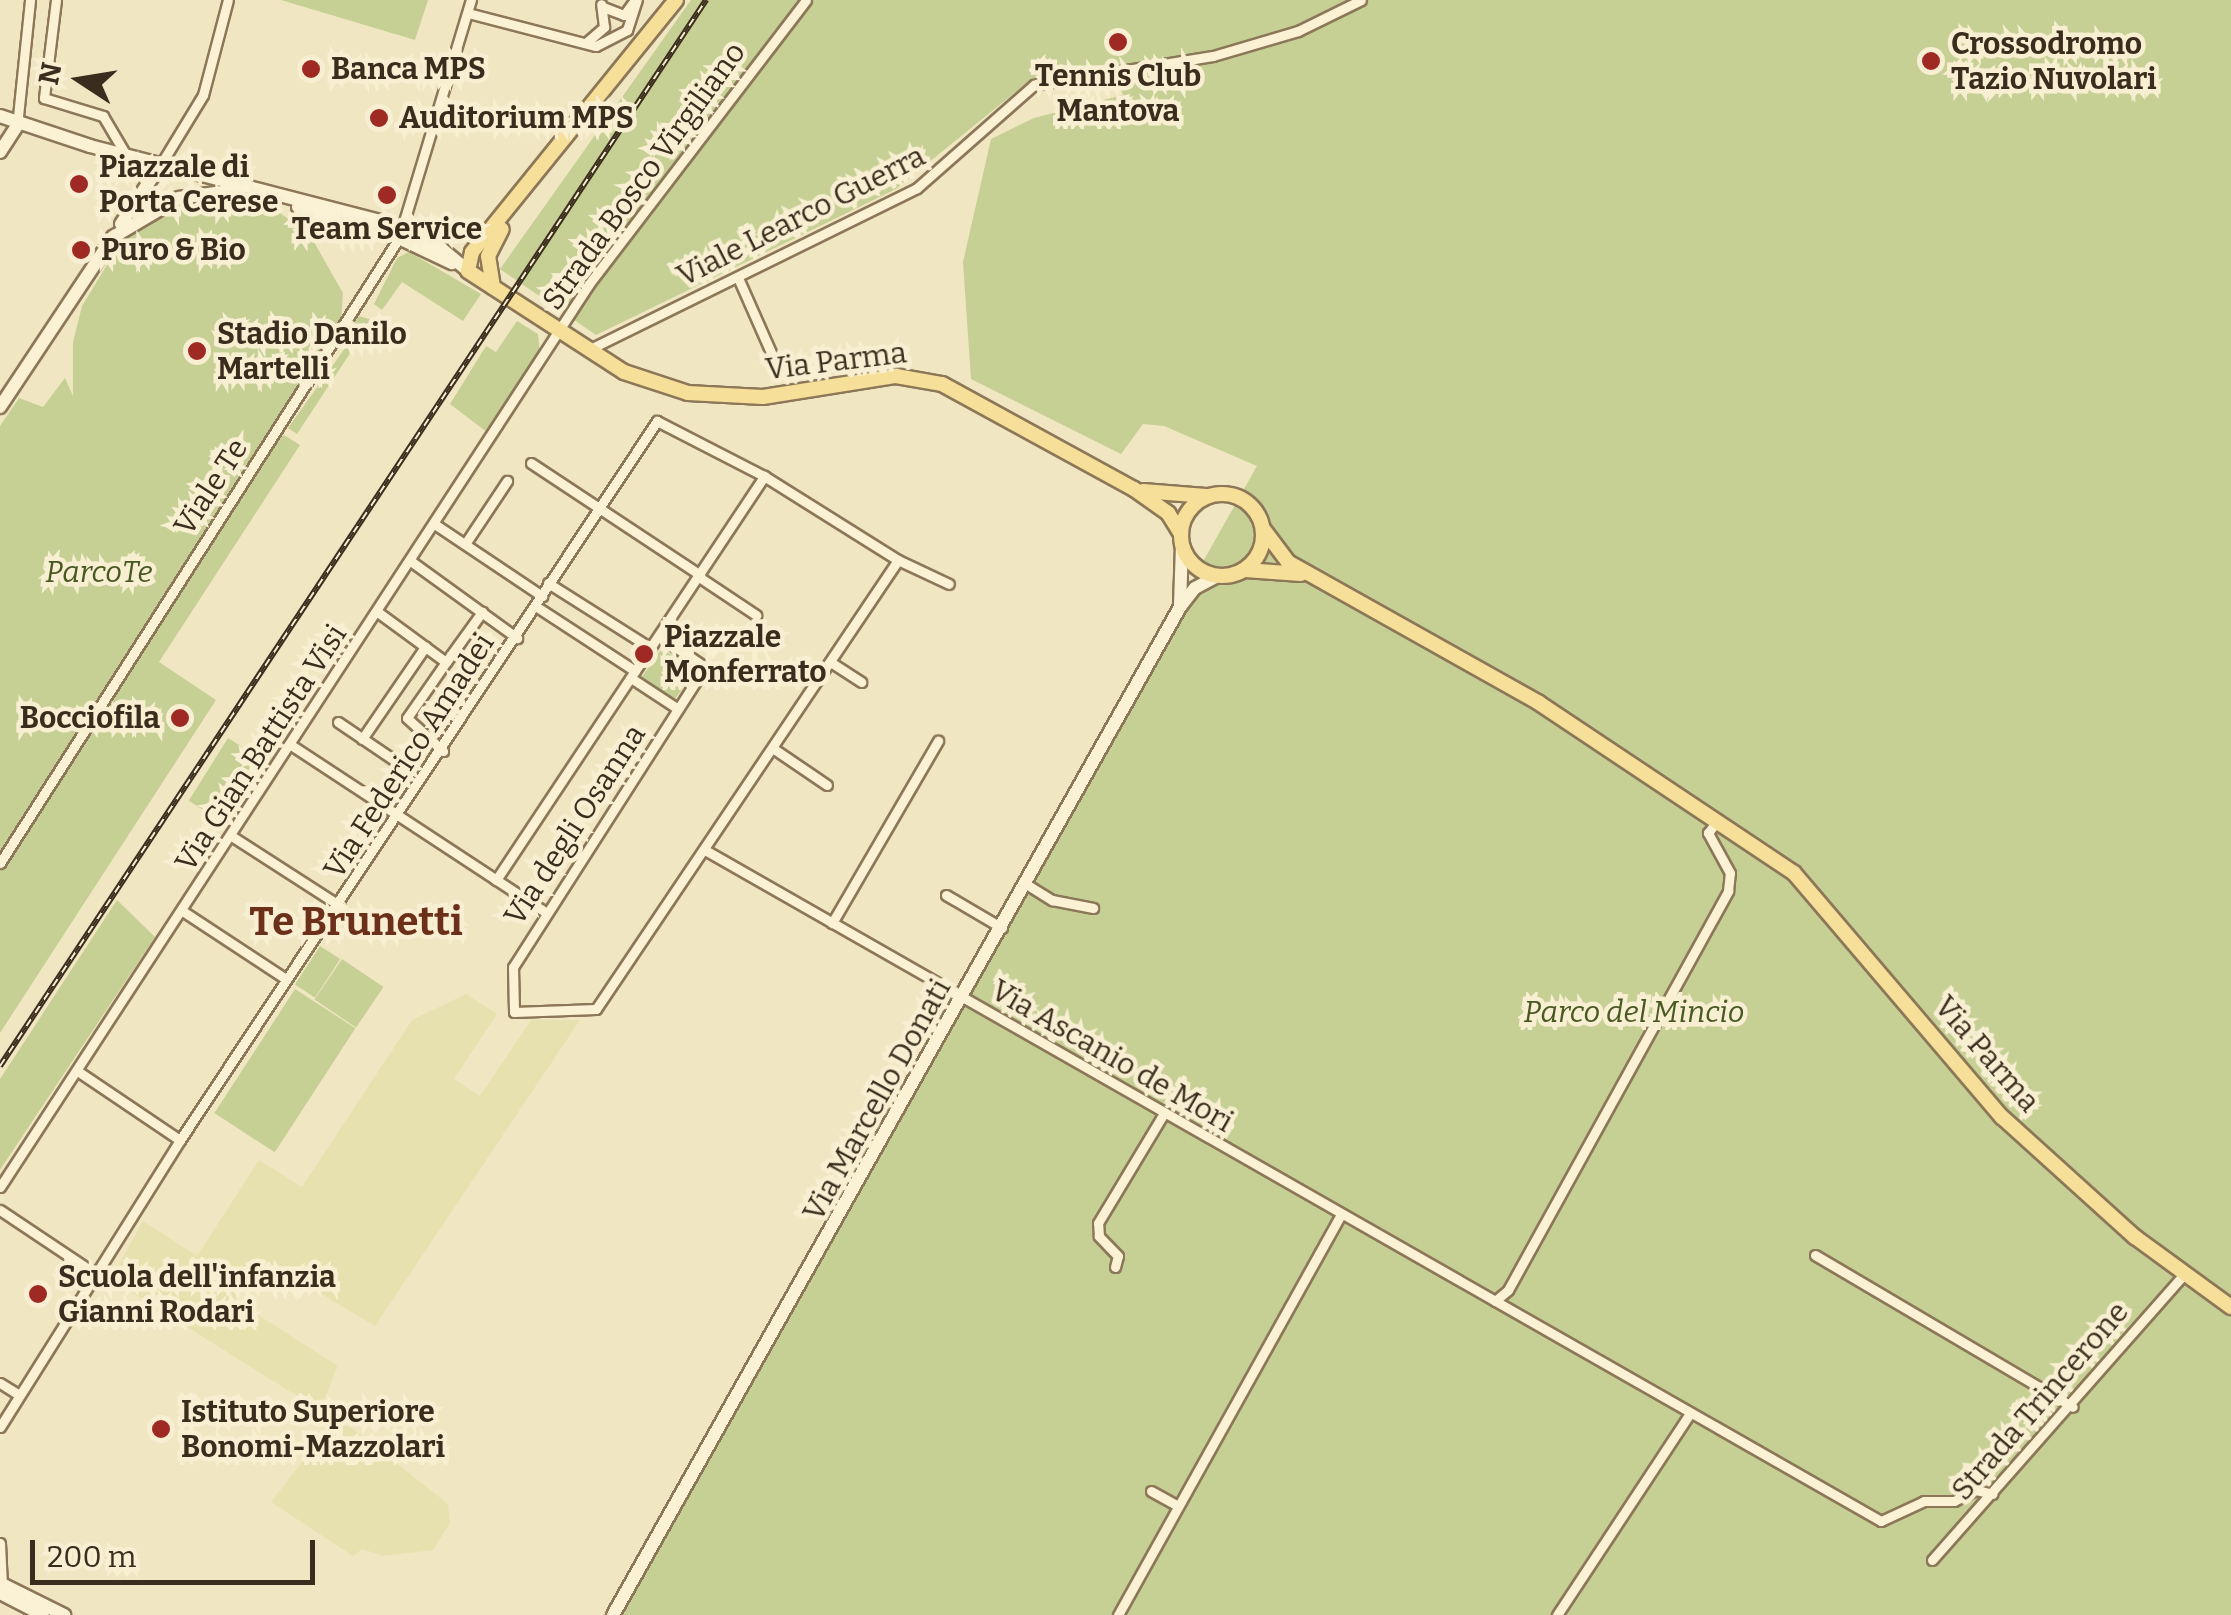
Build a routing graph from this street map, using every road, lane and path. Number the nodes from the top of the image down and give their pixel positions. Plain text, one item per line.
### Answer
1 (30, 0) edge
2 (56, 0) edge
3 (228, 0) edge
4 (472, 0) edge
5 (636, 0) edge
6 (676, 0) edge
7 (806, 0) edge
8 (1361, 0) edge
9 (600, 2) edge
10 (468, 12) junction
11 (574, 41) junction
12 (0, 116) edge
13 (106, 121) junction
14 (0, 126) edge
15 (18, 126) junction
16 (90, 146) junction
17 (0, 152) edge
18 (126, 156) junction
19 (161, 164) junction
20 (237, 190) junction
21 (514, 208) junction
22 (401, 234) junction
23 (112, 238) junction
24 (442, 248) junction
25 (488, 256) junction
26 (468, 271) junction
27 (739, 280) junction
28 (496, 292) junction
29 (560, 334) junction
30 (587, 350) junction
31 (776, 364) dead end
32 (0, 407) edge
33 (531, 462) dead end
34 (764, 476) junction
35 (507, 482) dead end
36 (1134, 489) junction
37 (1207, 496) junction
38 (600, 509) junction
39 (436, 524) junction
40 (1264, 530) junction
41 (1182, 540) junction
42 (465, 544) junction
43 (898, 560) junction
44 (412, 562) junction
45 (1245, 570) junction
46 (700, 576) junction
47 (1218, 576) junction
48 (1316, 579) junction
49 (548, 583) junction
50 (949, 584) dead end
51 (542, 596) junction
52 (537, 607) junction
53 (1180, 607) junction
54 (482, 612) junction
55 (379, 613) junction
56 (756, 615) dead end
57 (659, 636) junction
58 (517, 638) junction
59 (425, 646) junction
60 (650, 648) junction
61 (446, 662) junction
62 (832, 663) junction
63 (633, 674) junction
64 (862, 682) dead end
65 (384, 706) junction
66 (678, 710) junction
67 (408, 718) junction
68 (338, 722) dead end
69 (362, 739) junction
70 (938, 741) dead end
71 (292, 745) junction
72 (774, 749) junction
73 (443, 751) junction
74 (403, 766) dead end
75 (827, 785) dead end
76 (400, 815) junction
77 (1720, 818) junction
78 (232, 837) junction
79 (705, 850) junction
80 (0, 863) edge
81 (496, 880) junction
82 (1026, 884) junction
83 (946, 895) dead end
84 (340, 906) junction
85 (1093, 908) dead end
86 (184, 912) junction
87 (547, 913) junction
88 (832, 924) junction
89 (1002, 928) junction
90 (286, 979) junction
91 (963, 999) junction
92 (79, 1072) junction
93 (1163, 1115) junction
94 (180, 1140) junction
95 (0, 1187) edge
96 (0, 1210) edge
97 (1340, 1216) junction
98 (1815, 1255) dead end
99 (1115, 1267) dead end
100 (2184, 1274) junction
101 (97, 1275) junction
102 (1495, 1302) junction
103 (2231, 1307) edge
104 (0, 1383) edge
105 (19, 1395) junction
106 (2073, 1407) junction
107 (1690, 1414) junction
108 (1, 1423) edge
109 (1151, 1491) dead end
110 (1993, 1494) junction
111 (1178, 1506) junction
112 (0, 1544) edge
113 (1932, 1560) dead end
114 (0, 1586) edge
115 (43, 1615) edge
116 (64, 1615) edge
117 (613, 1615) edge
118 (1118, 1615) edge
119 (1557, 1615) edge

1 - 15 street
2 - 13 street
3 - 19 street
4 - 10 street, Viale Te
5 - 9 street
5 - 11 street
6 - 21 main road
7 - 29 street, Strada Bosco Virgiliano
8 - 27 street, Viale Learco Guerra
9 - 11 street
10 - 11 street
10 - 22 street, Viale Te
12 - 15 main road
13 - 16 street
13 - 18 street
14 - 15 main road
15 - 16 main road
15 - 17 main road
16 - 18 main road
18 - 19 main road
19 - 20 main road
19 - 22 main road
19 - 23 main road
20 - 22 main road
20 - 23 main road
21 - 24 main road
21 - 25 main road
21 - 26 main road
22 - 24 main road
22 - 26 main road
22 - 80 street, Viale Te
23 - 32 main road
24 - 26 main road
25 - 26 main road
25 - 28 main road
26 - 28 main road, Via Parma
27 - 30 street, Viale Learco Guerra
27 - 31 street
28 - 29 main road, Via Parma
29 - 30 main road, Via Parma
29 - 39 street, Via Gian Battista Visi
30 - 36 main road, Via Parma
33 - 38 street
34 - 38 street, Via Federico Amadei
34 - 43 street
34 - 46 street
35 - 42 street
36 - 37 main road, Via Parma
36 - 41 main road, Via Parma
37 - 40 main road
37 - 41 main road
38 - 46 street
38 - 49 street, Via Federico Amadei
39 - 42 street
39 - 44 street, Via Gian Battista Visi
40 - 45 main road
40 - 48 main road, Via Parma
41 - 47 main road
41 - 53 main road, Via Marcello Donati
42 - 51 street
43 - 50 street
43 - 62 street
44 - 54 street
44 - 55 street, Via Gian Battista Visi
45 - 47 main road
45 - 48 main road, Via Parma
46 - 56 street
46 - 57 street
47 - 53 main road, Via Marcello Donati
48 - 77 main road, Via Parma
49 - 51 street, Via Federico Amadei
49 - 60 street
51 - 52 street, Via Federico Amadei
52 - 58 street, Via Federico Amadei
52 - 63 street
53 - 82 main road, Via Marcello Donati
54 - 58 street
54 - 61 street
55 - 59 street
55 - 71 street, Via Gian Battista Visi
57 - 60 street
57 - 66 street, Via degli Osanna
58 - 73 street, Via Federico Amadei
59 - 61 street
59 - 65 street
60 - 63 street
61 - 67 street
62 - 64 street
62 - 72 street
63 - 66 street
63 - 81 street
65 - 67 street
65 - 69 street
66 - 87 street, Via degli Osanna
67 - 73 street
68 - 69 street
69 - 74 street
70 - 88 street
71 - 76 street
71 - 78 street, Via Gian Battista Visi
72 - 75 street
72 - 79 street
73 - 76 street, Via Federico Amadei
76 - 81 street
76 - 84 street, Via Federico Amadei
77 - 100 main road, Via Parma
77 - 102 street
78 - 84 street
78 - 86 street, Via Gian Battista Visi
79 - 87 street, Via degli Osanna
79 - 88 street, Via Ascanio de Mori
81 - 87 street
82 - 85 street
82 - 89 main road, Via Marcello Donati
83 - 89 street
84 - 90 street, Via Federico Amadei
86 - 90 street
86 - 92 street, Via Gian Battista Visi
88 - 91 street, Via Ascanio de Mori
89 - 91 main road, Via Marcello Donati
90 - 94 street, Via Federico Amadei
91 - 93 street, Via Ascanio de Mori
91 - 117 main road, Via Marcello Donati
92 - 94 street
92 - 95 street, Via Gian Battista Visi
93 - 97 street, Via Ascanio de Mori
93 - 99 street
94 - 101 street, Via Federico Amadei
96 - 101 street
97 - 102 street, Via Ascanio de Mori
97 - 111 street
98 - 106 street
100 - 103 main road, Via Parma
100 - 106 street, Strada Trincerone
101 - 105 street, Via Federico Amadei
102 - 107 street, Via Ascanio de Mori
104 - 105 street
105 - 108 street, Via Federico Amadei
106 - 110 street, Strada Trincerone
107 - 110 street, Via Ascanio de Mori
107 - 119 street
109 - 111 street
110 - 113 street, Strada Trincerone
111 - 118 street
112 - 114 street
114 - 115 main road
114 - 116 main road

